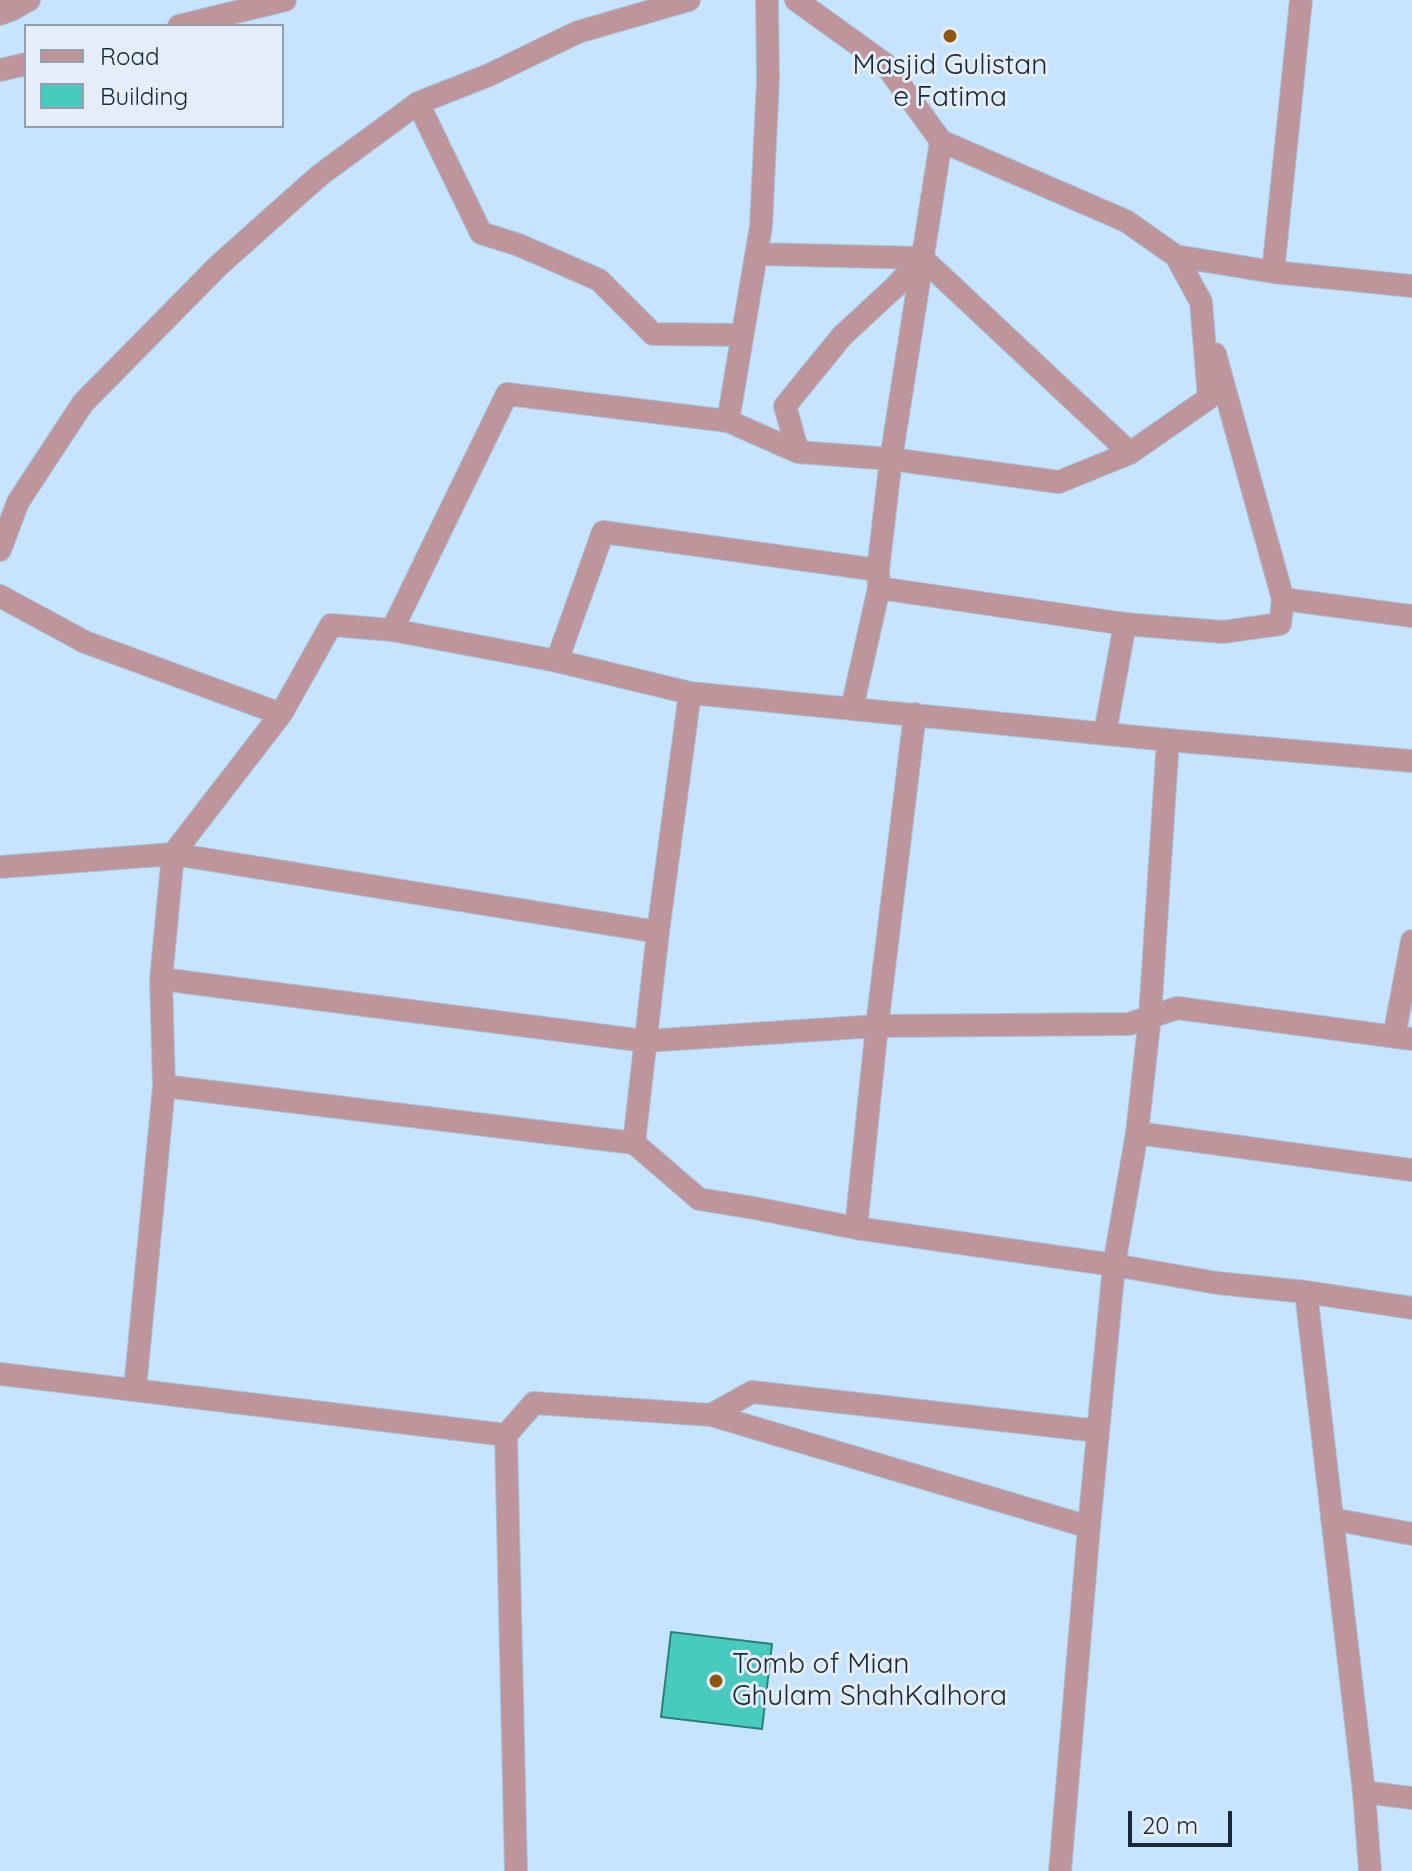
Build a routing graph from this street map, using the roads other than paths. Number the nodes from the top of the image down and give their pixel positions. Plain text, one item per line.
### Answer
1 (285, 0) edge
2 (689, 0) edge
3 (767, 0) edge
4 (796, 0) edge
5 (1301, 0) edge
6 (187, 24) edge
7 (24, 64) edge
8 (0, 70) edge
9 (418, 103) junction
10 (941, 141) junction
11 (757, 254) junction
12 (1176, 256) junction
13 (922, 258) junction
14 (1273, 272) junction
15 (1412, 286) edge
16 (1201, 302) junction
17 (742, 335) junction
18 (728, 421) junction
19 (798, 452) junction
20 (1130, 453) junction
21 (891, 459) junction
22 (0, 550) edge
23 (879, 579) junction
24 (0, 596) edge
25 (1283, 599) junction
26 (1412, 616) edge
27 (1125, 624) junction
28 (392, 630) junction
29 (557, 661) junction
30 (690, 693) junction
31 (852, 708) junction
32 (281, 714) junction
33 (915, 714) junction
34 (1105, 733) junction
35 (1168, 740) junction
36 (1412, 761) edge
37 (173, 854) junction
38 (0, 867) edge
39 (658, 932) junction
40 (1412, 941) edge
41 (161, 979) junction
42 (1150, 1016) junction
43 (877, 1026) junction
44 (1403, 1038) edge
45 (645, 1041) junction
46 (164, 1086) junction
47 (1137, 1133) junction
48 (634, 1143) junction
49 (1412, 1170) edge
50 (856, 1228) junction
51 (1114, 1265) junction
52 (1306, 1292) junction
53 (1412, 1308) edge
54 (0, 1374) edge
55 (135, 1389) junction
56 (711, 1415) junction
57 (1098, 1431) junction
58 (506, 1435) junction
59 (1332, 1519) junction
60 (1089, 1527) junction
61 (1412, 1534) edge
62 (1364, 1792) junction
63 (1412, 1798) edge
64 (516, 1871) edge
65 (1060, 1871) edge
66 (1370, 1871) edge

1 - 6 street
2 - 9 street
3 - 11 street
4 - 10 street
5 - 14 street
7 - 8 street
9 - 17 street
9 - 22 street
10 - 12 street
10 - 13 street
11 - 13 street
11 - 17 street
12 - 14 street
12 - 16 street
13 - 19 street
13 - 20 street
13 - 21 street
14 - 15 street
16 - 20 street
16 - 25 street
17 - 18 street
18 - 19 street
18 - 28 street
19 - 21 street
20 - 21 street
21 - 23 street
23 - 27 street
23 - 29 street
23 - 31 street
24 - 32 street
25 - 26 street
25 - 27 street
27 - 34 street
28 - 29 street
28 - 32 street
29 - 30 street
30 - 31 street
30 - 39 street
31 - 33 street
32 - 37 street
33 - 34 street
33 - 43 street
34 - 35 street
35 - 36 street
35 - 42 street
37 - 38 street
37 - 39 street
37 - 41 street
39 - 45 street
40 - 44 street
41 - 45 street
41 - 46 street
42 - 43 street
42 - 44 street
42 - 47 street
43 - 45 street
43 - 50 street
45 - 48 street
46 - 48 street
46 - 55 street
47 - 49 street
47 - 51 street
48 - 50 street
50 - 51 street
51 - 52 street
51 - 57 street
52 - 53 street
52 - 59 street
54 - 55 street
55 - 58 street
56 - 57 street
56 - 58 street
56 - 60 street
57 - 60 street
58 - 64 street
59 - 61 street
59 - 62 street
60 - 65 street
62 - 63 street
62 - 66 street

